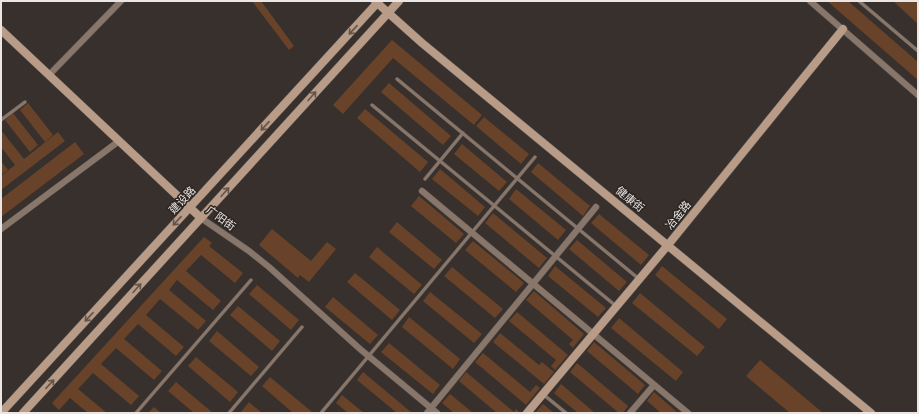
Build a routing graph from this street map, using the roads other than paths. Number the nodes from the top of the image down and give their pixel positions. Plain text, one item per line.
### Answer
1 (121, 1) edge
2 (398, 1) edge
3 (810, 1) edge
4 (860, 1) edge
5 (377, 2) edge
6 (388, 12) junction
7 (843, 29) junction
8 (1, 30) edge
9 (918, 51) edge
10 (49, 75) junction
11 (398, 79) dead end
12 (918, 95) edge
13 (24, 102) dead end
14 (372, 105) dead end
15 (1, 120) edge
16 (463, 133) junction
17 (119, 141) junction
18 (535, 158) dead end
19 (440, 161) junction
20 (518, 178) junction
21 (425, 179) dead end
22 (422, 191) dead end
23 (494, 206) junction
24 (596, 207) dead end
25 (190, 208) junction
26 (201, 218) junction
27 (578, 228) junction
28 (1, 229) edge
29 (472, 233) junction
30 (668, 245) junction
31 (556, 256) junction
32 (639, 279) junction
33 (250, 280) dead end
34 (533, 284) junction
35 (617, 306) junction
36 (302, 327) dead end
37 (593, 334) junction
38 (369, 356) junction
39 (654, 384) junction
40 (543, 394) junction
41 (429, 411) edge
42 (1, 413) edge
43 (23, 413) edge
44 (136, 413) edge
45 (229, 413) edge
46 (321, 413) edge
47 (437, 413) edge
48 (527, 413) edge
49 (566, 413) edge
50 (630, 413) edge
51 (688, 413) edge
52 (871, 413) edge

1 - 10 street
2 - 6 street
3 - 7 street
4 - 9 lane
5 - 6 street, 健康街
5 -> 25 street, 建设路
26 -> 6 street
6 - 30 street, 健康街
7 - 12 street
7 - 30 street, 冶金路
8 - 10 street, 广阳街
10 - 17 street, 广阳街
11 - 16 lane
13 - 15 lane
14 - 19 lane
16 - 19 lane
16 - 20 lane
17 - 25 street, 广阳街
17 - 28 street
18 - 20 lane
19 - 21 lane
19 - 23 lane
20 - 23 lane
20 - 27 lane
22 - 29 street
23 - 29 lane
23 - 31 lane
24 - 27 street
25 - 26 street, 广阳街
25 -> 42 street, 建设路
26 - 38 street, 广阳街
43 -> 26 street
27 - 31 street
27 - 32 lane
29 - 34 street
29 - 38 lane
30 - 32 street, 冶金路
30 - 52 street, 健康街
31 - 34 street
31 - 35 lane
32 - 35 street, 冶金路
33 - 44 lane
34 - 37 street
34 - 41 street
35 - 37 street, 冶金路
36 - 45 lane
37 - 39 street
37 - 40 street, 冶金路
38 - 41 street, 广阳街
38 - 46 lane
39 - 50 street
39 - 51 street
40 - 48 street, 冶金路
40 - 49 lane
41 - 47 street, 广阳街

